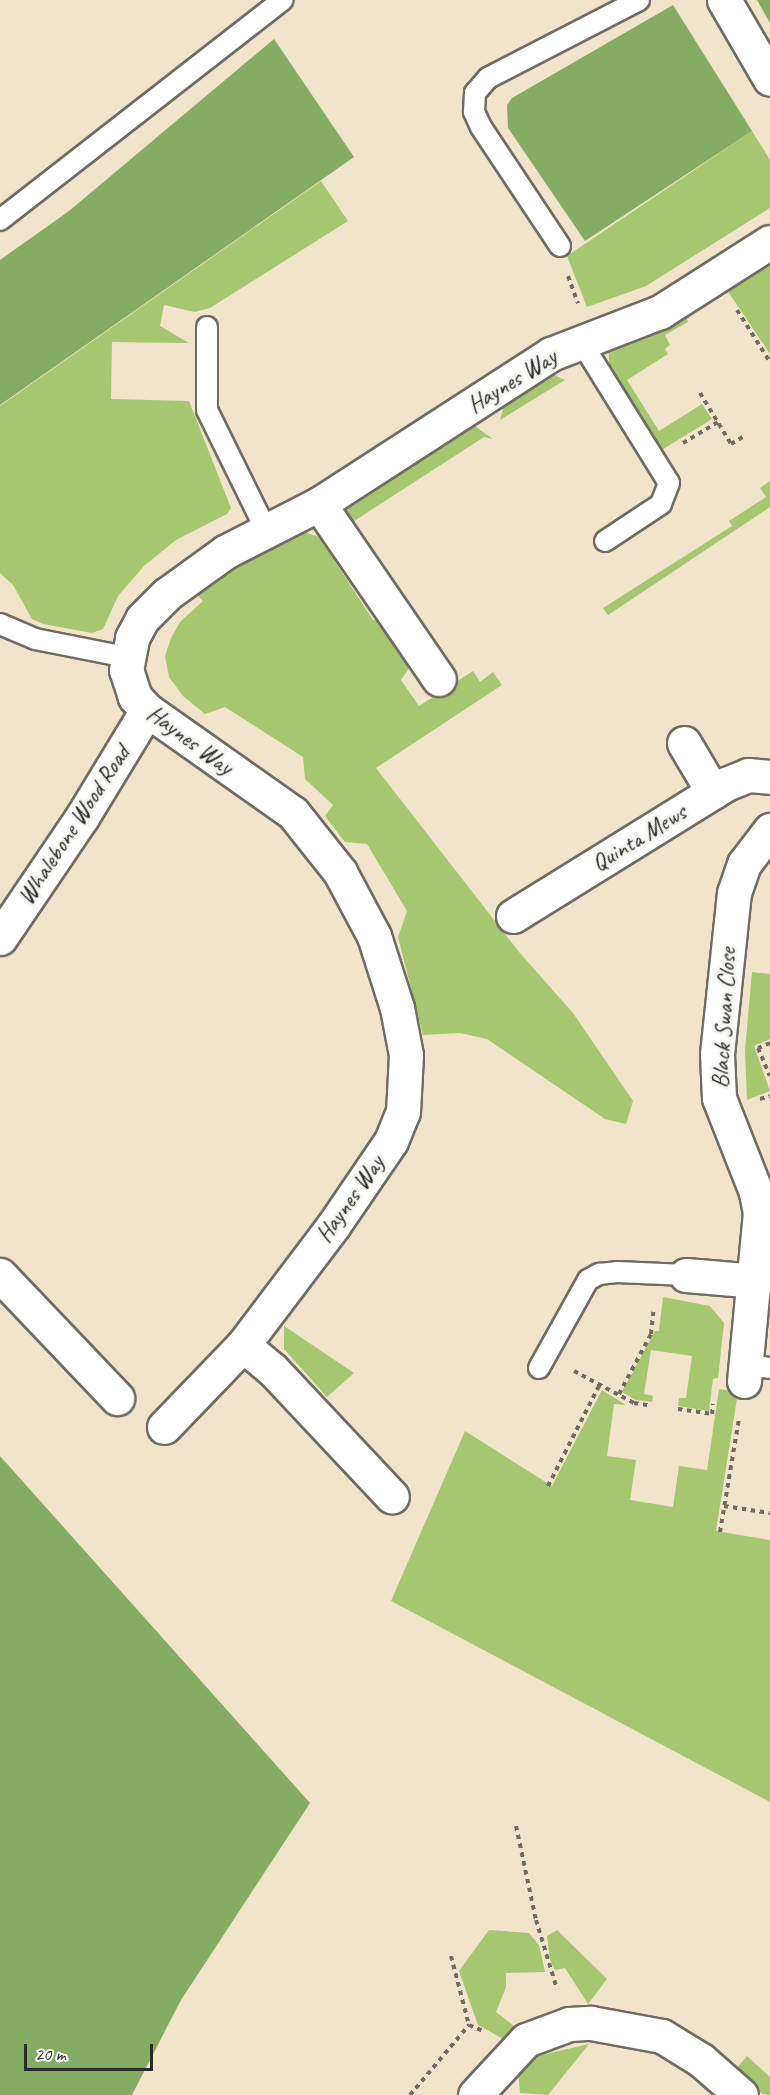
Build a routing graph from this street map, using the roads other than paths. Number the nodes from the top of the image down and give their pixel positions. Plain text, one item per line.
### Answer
1 (283, 0) edge
2 (639, 0) edge
3 (724, 0) edge
4 (770, 79) edge
5 (0, 220) edge
6 (770, 242) edge
7 (560, 246) road end
8 (207, 327) dead end
9 (587, 337) junction
10 (320, 504) junction
11 (266, 530) junction
12 (604, 541) dead end
13 (0, 624) edge
14 (126, 657) junction
15 (439, 679) dead end
16 (147, 710) junction
17 (684, 743) dead end
18 (770, 777) edge
19 (713, 792) junction
20 (770, 830) edge
21 (513, 916) dead end
22 (0, 938) edge
23 (673, 1274) joint
24 (0, 1275) edge
25 (757, 1281) junction
26 (243, 1344) junction
27 (541, 1362) road end
28 (753, 1372) edge
29 (117, 1398) dead end
30 (164, 1427) dead end
31 (392, 1497) dead end
32 (475, 2095) edge
33 (741, 2095) edge

1 - 5 lane
2 - 7 lane
3 - 4 street
6 - 9 street, Haynes Way
8 - 11 lane
9 - 10 street, Haynes Way
9 - 12 lane
10 - 11 street, Haynes Way
10 - 15 street
11 - 14 street, Haynes Way
13 - 14 lane
14 - 16 street, Haynes Way
16 - 22 street, Whalebone Wood Road
16 - 26 street, Haynes Way
17 - 19 street
18 - 19 street, Quinta Mews
19 - 21 street, Quinta Mews
20 - 25 street, Black Swan Close
23 - 25 street
23 - 27 lane
24 - 29 street
25 - 28 street, Black Swan Close
26 - 30 street, Haynes Way
26 - 31 street
32 - 33 street

